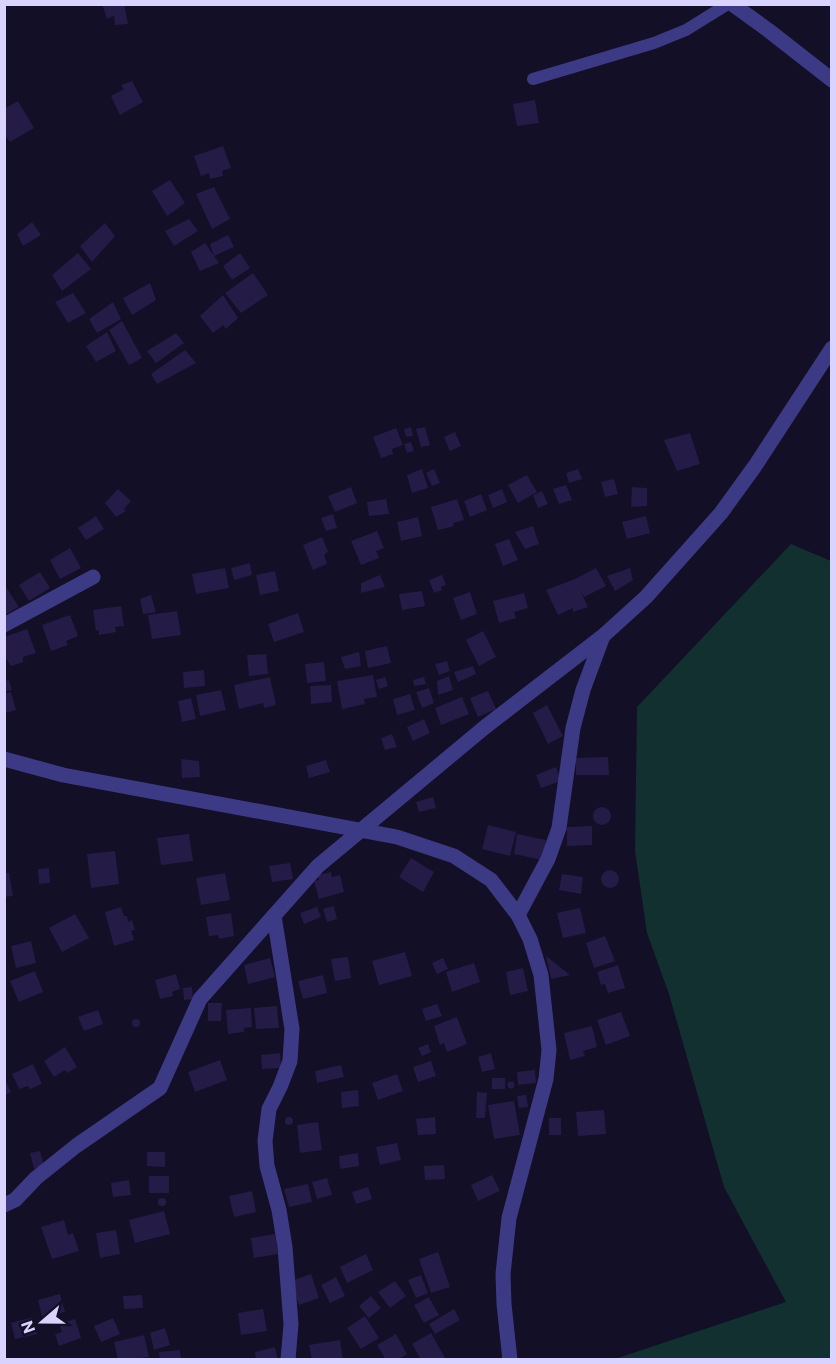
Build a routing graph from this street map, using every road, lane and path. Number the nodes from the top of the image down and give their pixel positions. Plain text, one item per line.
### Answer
1 (730, 4) edge
2 (533, 79) dead end
3 (831, 80) edge
4 (831, 348) edge
5 (93, 577) dead end
6 (4, 625) edge
7 (603, 636) junction
8 (4, 759) edge
9 (359, 832) junction
10 (518, 915) junction
11 (274, 916) junction
12 (4, 1205) edge
13 (288, 1359) edge
14 (510, 1359) edge

1 - 2 lane
1 - 3 street
4 - 7 street
5 - 6 street
7 - 9 street
7 - 10 street
8 - 9 street
9 - 10 street
9 - 11 street
10 - 14 street
11 - 12 street
11 - 13 street

